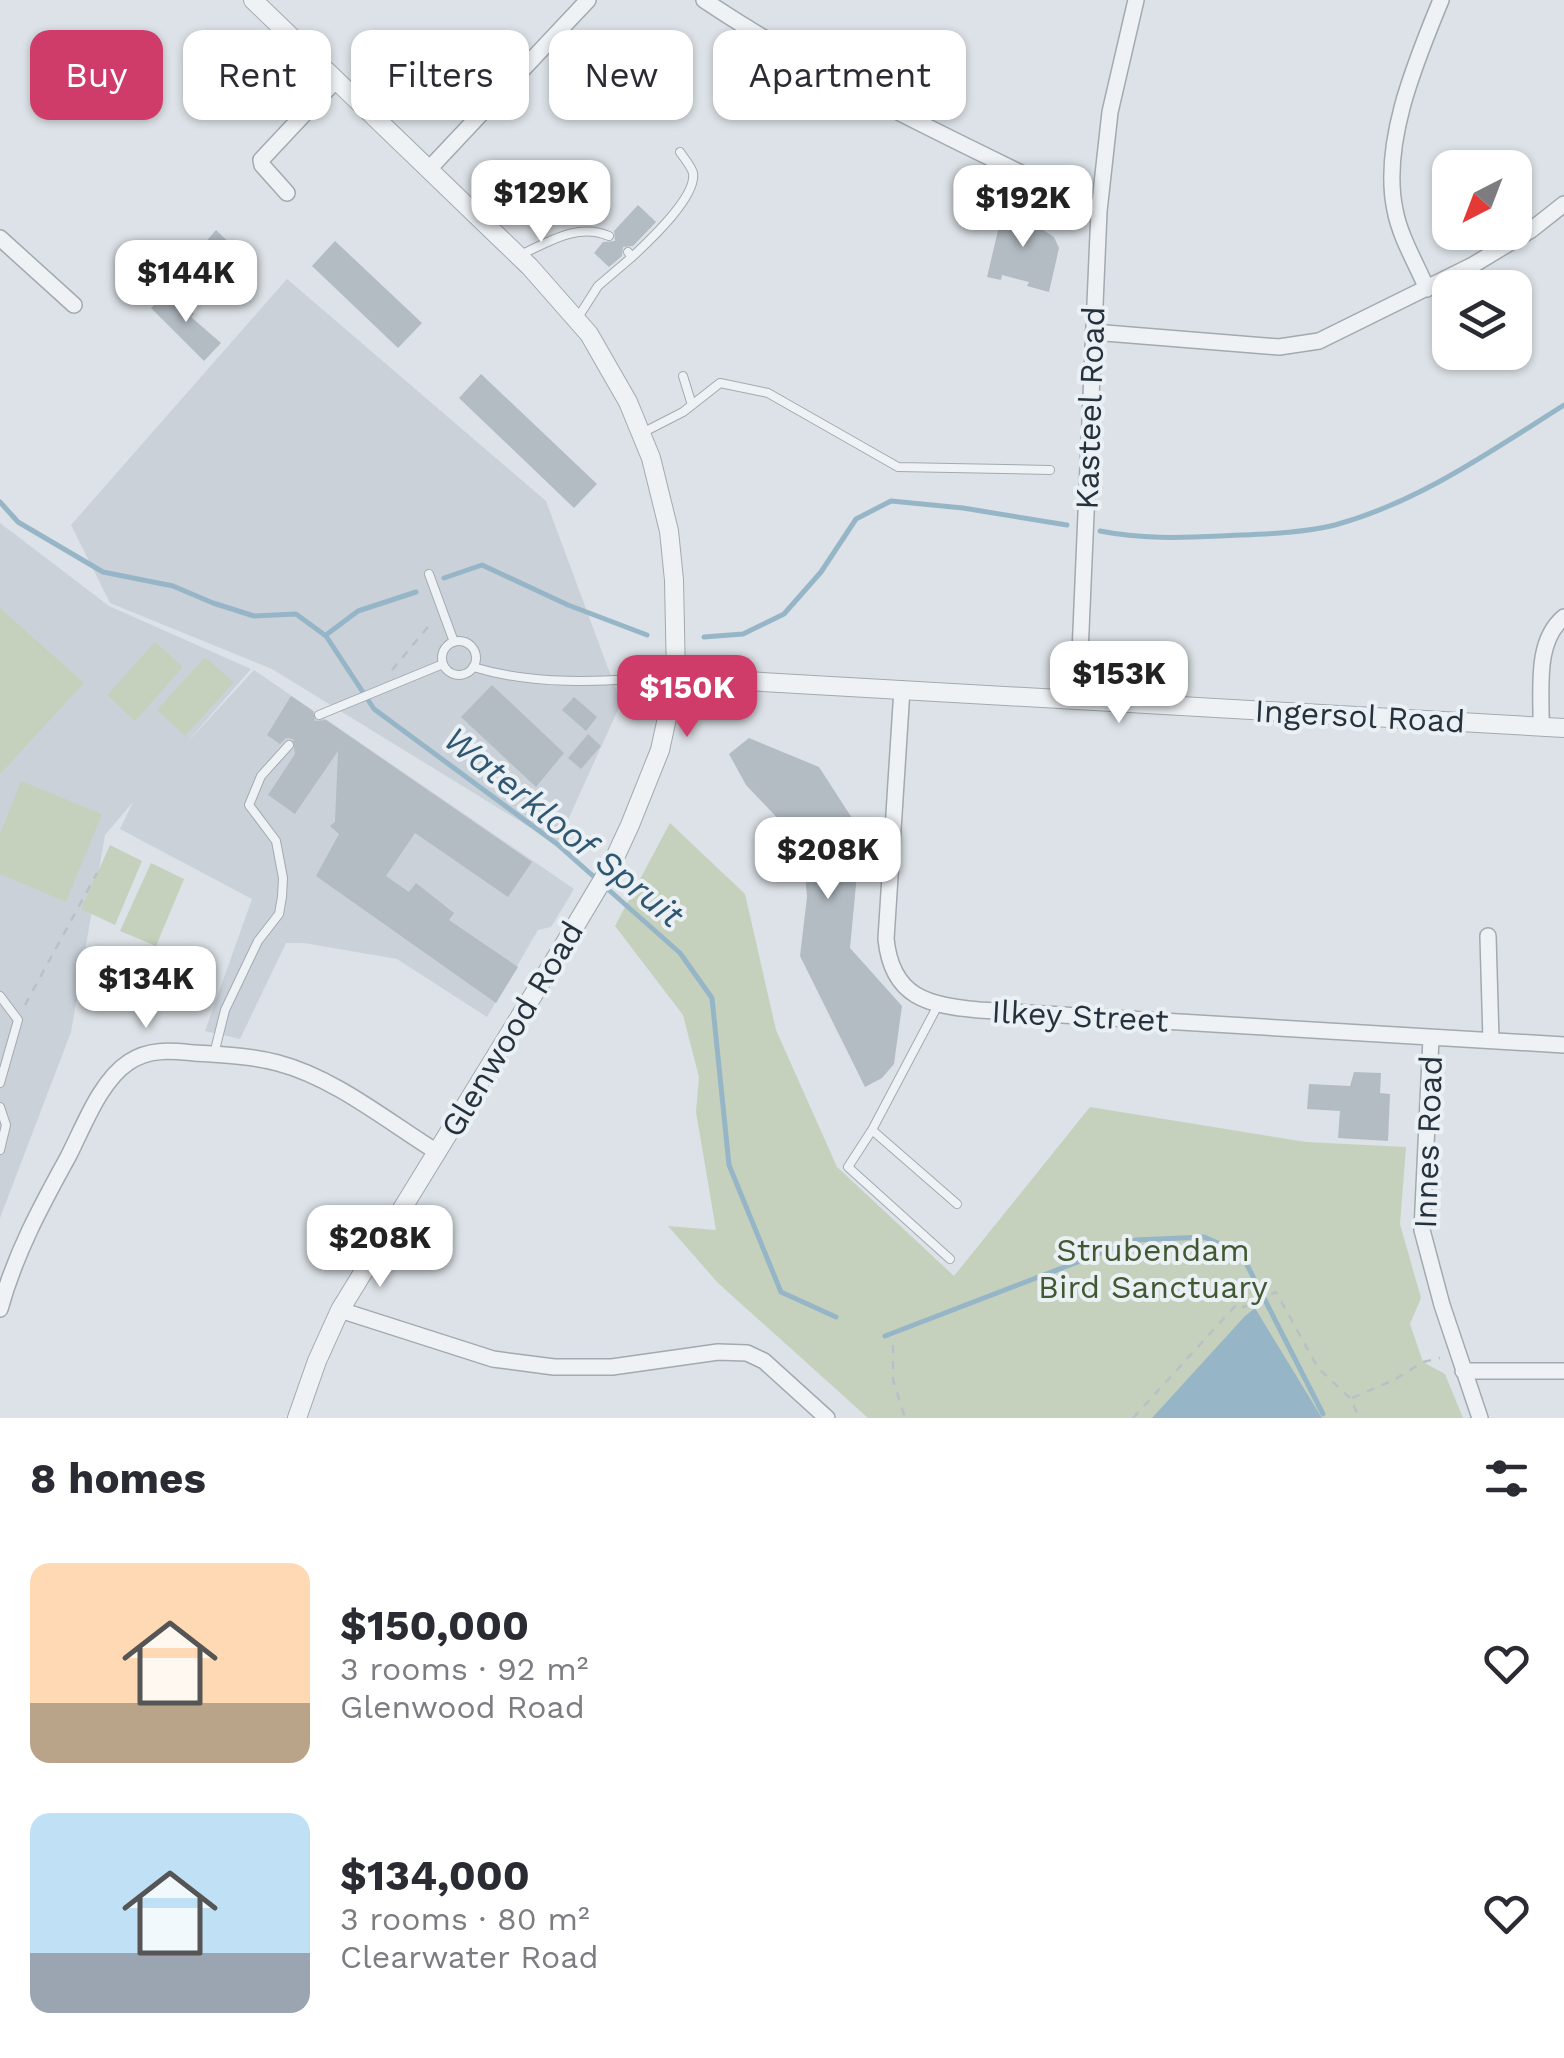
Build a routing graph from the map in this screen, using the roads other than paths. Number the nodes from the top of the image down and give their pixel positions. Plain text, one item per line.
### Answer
1 (252, 0) edge
2 (588, 0) edge
3 (704, 0) edge
4 (1136, 0) edge
5 (1441, 0) edge
6 (335, 81) junction
7 (680, 152) dead end
8 (428, 169) junction
9 (287, 193) dead end
10 (1564, 204) edge
11 (1099, 211) junction
12 (609, 236) dead end
13 (0, 238) edge
14 (518, 256) junction
15 (1427, 288) junction
16 (74, 305) dead end
17 (577, 319) junction
18 (1093, 332) junction
19 (684, 376) dead end
20 (692, 405) junction
21 (642, 433) junction
22 (1050, 470) dead end
23 (429, 574) dead end
24 (1564, 617) edge
25 (454, 642) junction
26 (444, 664) junction
27 (473, 667) junction
28 (676, 676) junction
29 (902, 688) junction
30 (1078, 700) junction
31 (319, 715) dead end
32 (1540, 726) junction
33 (1564, 728) edge
34 (289, 746) dead end
35 (1488, 936) dead end
36 (0, 996) edge
37 (938, 1005) junction
38 (1430, 1038) junction
39 (1491, 1040) junction
40 (1564, 1045) edge
41 (214, 1054) junction
42 (0, 1083) edge
43 (0, 1107) edge
44 (872, 1130) junction
45 (0, 1150) edge
46 (436, 1152) junction
47 (957, 1204) dead end
48 (950, 1259) dead end
49 (0, 1309) edge
50 (340, 1310) junction
51 (1461, 1363) junction
52 (1564, 1371) edge
53 (297, 1418) edge
54 (827, 1418) edge
55 (1480, 1418) edge

1 - 6 street, Glenwood Road
2 - 8 street
3 - 11 street
4 - 11 street, Kasteel Road
5 - 15 street
6 - 8 street, Glenwood Road
6 - 9 street
7 - 17 lane
8 - 14 street, Glenwood Road
10 - 15 street
11 - 18 street, Kasteel Road
12 - 14 lane
13 - 16 street
14 - 17 street, Glenwood Road
15 - 18 street
17 - 21 street, Glenwood Road
18 - 30 street, Kasteel Road
19 - 20 lane
20 - 21 lane
20 - 22 lane
21 - 28 street, Glenwood Road
23 - 25 lane
24 - 32 street
25 - 26 lane
25 - 27 lane
26 - 27 lane
26 - 31 lane
27 - 28 lane
28 - 29 street, Ingersol Road
28 - 46 street, Glenwood Road
29 - 30 street, Ingersol Road
29 - 37 street, Ilkey Street
30 - 32 street, Ingersol Road
32 - 33 street, Ingersol Road
34 - 41 lane
35 - 39 street
36 - 42 lane
37 - 38 street, Ilkey Street
37 - 44 lane
38 - 39 street, Ilkey Street
38 - 51 street, Innes Road
39 - 40 street, Ilkey Street
41 - 46 street
41 - 49 street
43 - 45 lane
44 - 47 lane
44 - 48 lane
46 - 50 street, Glenwood Road
50 - 53 street, Glenwood Road
50 - 54 street
51 - 52 street
51 - 55 street, Innes Road

